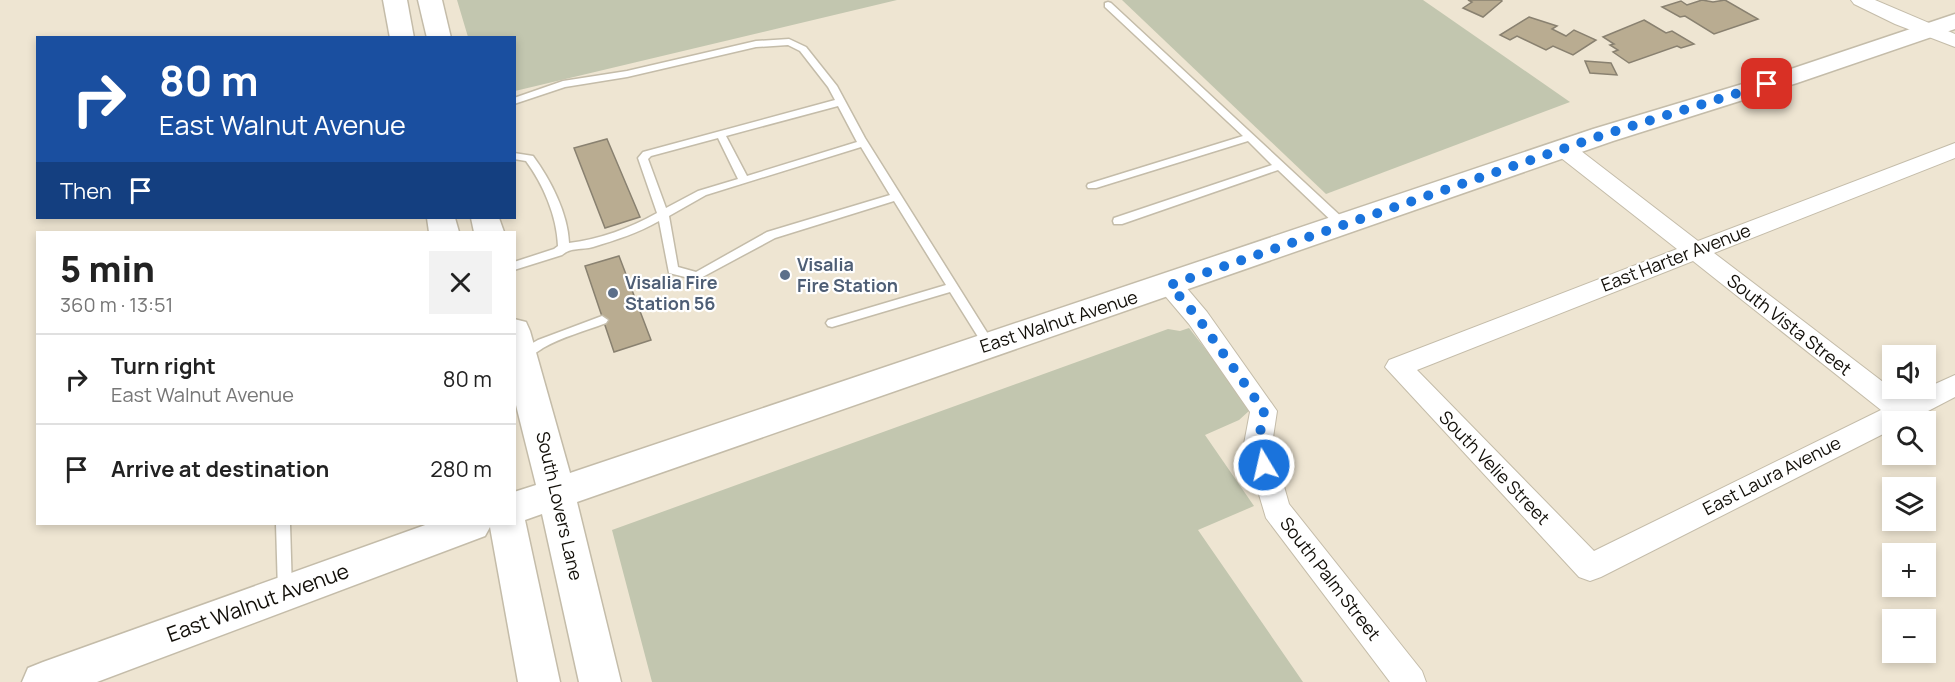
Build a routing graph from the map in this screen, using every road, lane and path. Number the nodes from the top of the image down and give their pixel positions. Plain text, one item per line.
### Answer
1 (395, 0) edge
2 (430, 0) edge
3 (1860, 0) edge
4 (1955, 2) edge
5 (1108, 5) dead end
6 (1918, 17) edge
7 (402, 36) edge
8 (439, 36) edge
9 (1955, 41) edge
10 (516, 100) edge
11 (840, 102) junction
12 (720, 133) junction
13 (1248, 138) junction
14 (864, 143) junction
15 (1564, 149) junction
16 (1955, 150) edge
17 (516, 156) edge
18 (1278, 166) junction
19 (743, 179) junction
20 (1092, 186) dead end
21 (897, 197) junction
22 (663, 214) junction
23 (1118, 221) dead end
24 (1342, 224) junction
25 (564, 247) junction
26 (1693, 251) junction
27 (516, 265) edge
28 (1170, 285) junction
29 (952, 286) junction
30 (602, 320) dead end
31 (832, 323) dead end
32 (989, 345) junction
33 (517, 348) edge
34 (1398, 367) joint
35 (1955, 384) edge
36 (1900, 410) junction
37 (556, 493) junction
38 (516, 507) edge
39 (283, 525) edge
40 (469, 525) edge
41 (508, 525) edge
42 (1590, 568) joint
43 (286, 594) junction
44 (43, 682) edge
45 (539, 682) edge
46 (600, 682) edge
47 (1410, 682) edge

1 - 7 main road
2 - 8 main road
3 - 6 street
4 - 6 main road, East Walnut Avenue
5 - 13 lane
6 - 9 street
6 - 15 main road, East Walnut Avenue
10 - 11 lane
11 - 12 lane
11 - 14 lane
12 - 19 lane
12 - 22 lane
13 - 18 lane
13 - 20 lane
14 - 19 lane
14 - 21 lane
15 - 24 main road, East Walnut Avenue
15 - 26 street, South Vista Street
16 - 26 street, East Harter Avenue
17 - 25 lane
18 - 23 lane
18 - 24 lane
19 - 22 lane
21 - 22 lane
21 - 29 lane
22 - 25 lane
24 - 28 main road, East Walnut Avenue
25 - 27 lane
26 - 34 street, East Harter Avenue
26 - 36 street, South Vista Street
28 - 32 main road, East Walnut Avenue
28 - 47 street, South Palm Street
29 - 31 lane
29 - 32 lane
30 - 33 lane
32 - 37 main road, East Walnut Avenue
33 - 37 main road, South Lovers Lane
34 - 42 street, South Velie Street
35 - 36 street, East Laura Avenue
36 - 42 street, East Laura Avenue
37 - 38 main road, East Walnut Avenue
37 - 46 main road, South Lovers Lane
39 - 43 lane
40 - 43 main road, East Walnut Avenue
41 - 45 main road
43 - 44 main road, East Walnut Avenue

